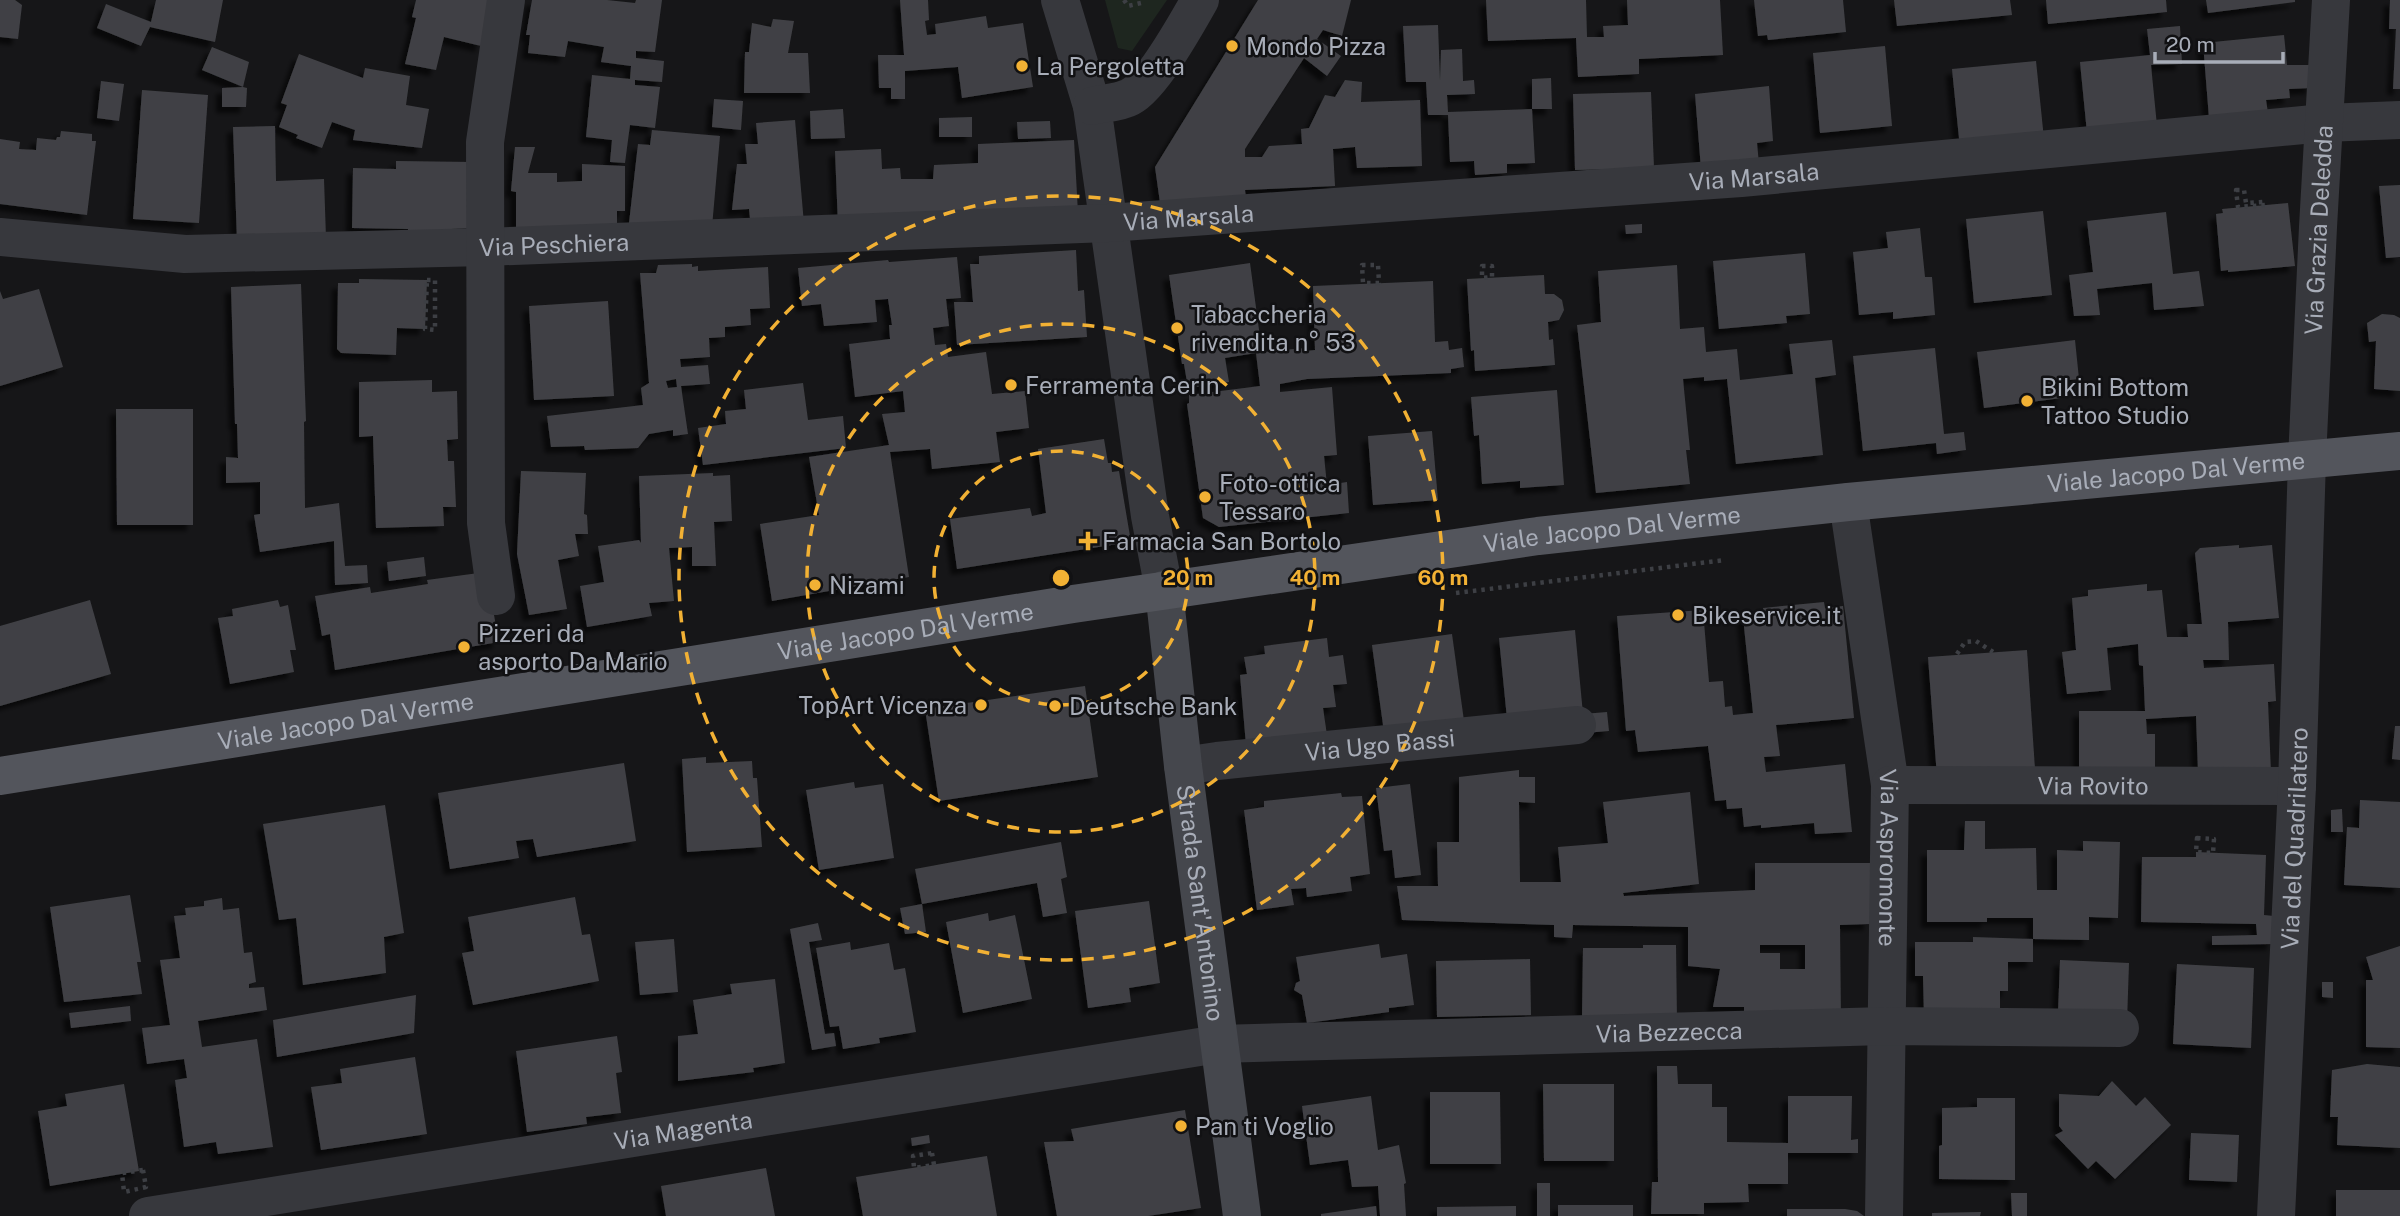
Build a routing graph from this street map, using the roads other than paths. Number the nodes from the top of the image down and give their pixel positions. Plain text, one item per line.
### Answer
1 (506, 0) edge
2 (1060, 0) edge
3 (1200, 0) edge
4 (2332, 0) edge
5 (1092, 106) junction
6 (2400, 120) edge
7 (2324, 124) junction
8 (1108, 223) junction
9 (0, 237) edge
10 (485, 247) junction
11 (2400, 451) edge
12 (2307, 459) junction
13 (1848, 502) junction
14 (1164, 590) junction
15 (496, 596) dead end
16 (1577, 725) dead end
17 (1182, 766) junction
18 (0, 775) edge
19 (1890, 785) junction
20 (2297, 786) junction
21 (1885, 1026) junction
22 (2120, 1028) dead end
23 (1218, 1044) junction
24 (148, 1216) edge
25 (1242, 1216) edge
26 (1884, 1216) edge
27 (2276, 1216) edge

1 - 10 street
2 - 5 street
3 - 5 street
4 - 7 street, Via Grazia Deledda
5 - 8 street
6 - 7 street, Via Marsala
7 - 8 street, Via Marsala
7 - 12 street, Via Grazia Deledda
8 - 10 street, Via Peschiera
8 - 14 street
9 - 10 street, Via Peschiera
10 - 15 street
11 - 12 main road, Viale Jacopo Dal Verme
12 - 13 main road, Viale Jacopo Dal Verme
12 - 20 street, Via del Quadrilatero
13 - 14 main road, Viale Jacopo Dal Verme
13 - 19 street, Via Aspromonte
14 - 17 main road, Strada Sant'Antonino
14 - 18 main road, Viale Jacopo Dal Verme
16 - 17 street, Via Ugo Bassi
17 - 23 main road, Strada Sant'Antonino
19 - 20 street, Via Rovito
19 - 21 street, Via Aspromonte
20 - 27 street, Via del Quadrilatero
21 - 22 street, Via Bezzecca
21 - 23 street, Via Bezzecca
21 - 26 street, Via Aspromonte
23 - 24 street, Via Magenta
23 - 25 main road, Strada Sant'Antonino

